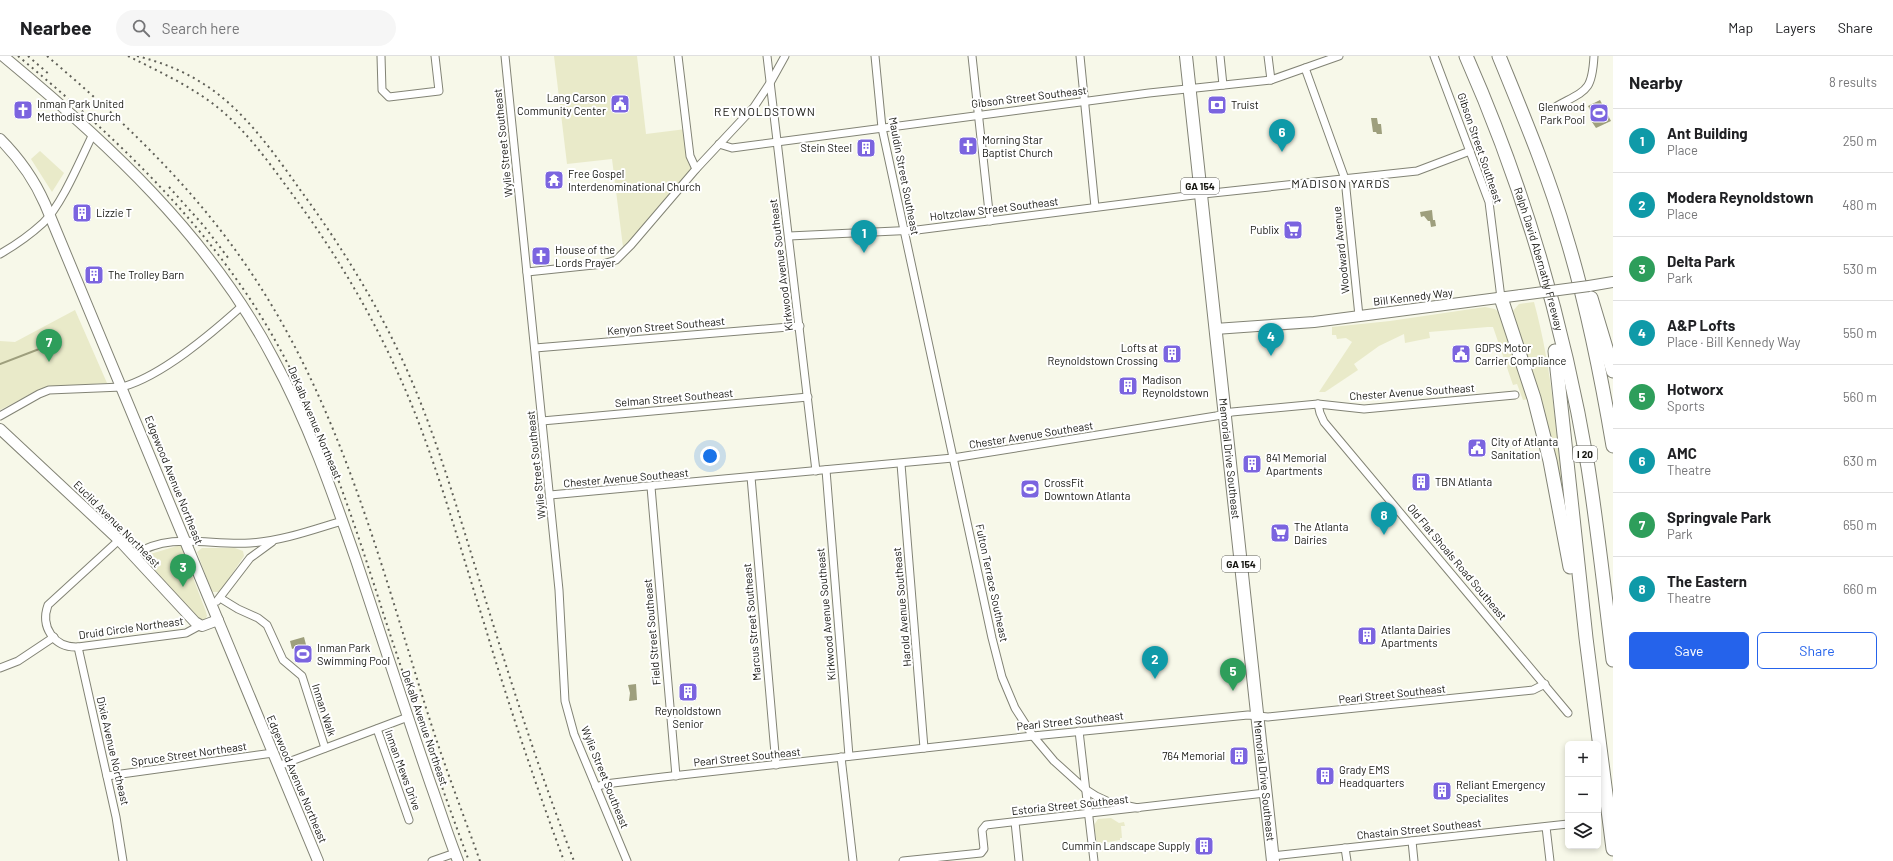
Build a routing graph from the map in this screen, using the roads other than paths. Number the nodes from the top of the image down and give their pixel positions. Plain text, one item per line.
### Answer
1 (3, 56) edge
2 (381, 56) edge
3 (435, 56) edge
4 (505, 56) edge
5 (678, 56) edge
6 (767, 56) edge
7 (785, 56) edge
8 (875, 56) edge
9 (972, 56) edge
10 (1080, 56) edge
11 (1186, 56) edge
12 (1220, 56) edge
13 (1268, 56) edge
14 (1339, 56) edge
15 (1434, 56) edge
16 (1466, 56) edge
17 (1499, 56) edge
18 (1594, 56) edge
19 (1305, 68) junction
20 (1272, 80) junction
21 (770, 83) junction
22 (1223, 85) junction
23 (1190, 89) junction
24 (1084, 101) junction
25 (1557, 106) dead end
26 (978, 115) junction
27 (882, 128) junction
28 (93, 134) junction
29 (0, 139) edge
30 (778, 142) junction
31 (719, 144) junction
32 (1470, 151) junction
33 (696, 169) junction
34 (1345, 179) junction
35 (1201, 194) junction
36 (1095, 207) junction
37 (50, 214) junction
38 (990, 221) junction
39 (904, 231) junction
40 (789, 236) junction
41 (1566, 236) junction
42 (1538, 252) junction
43 (0, 254) edge
44 (527, 272) junction
45 (1611, 283) edge
46 (1501, 298) junction
47 (919, 299) joint
48 (242, 306) junction
49 (1359, 316) junction
50 (800, 326) junction
51 (1215, 329) junction
52 (535, 348) junction
53 (1613, 371) edge
54 (122, 387) junction
55 (1515, 395) dead end
56 (808, 397) junction
57 (1318, 404) junction
58 (1225, 414) junction
59 (0, 416) edge
60 (542, 421) junction
61 (0, 430) edge
62 (1613, 446) edge
63 (953, 458) junction
64 (901, 464) junction
65 (826, 470) junction
66 (816, 471) junction
67 (751, 477) junction
68 (651, 487) junction
69 (550, 495) junction
70 (342, 521) junction
71 (119, 540) junction
72 (186, 540) junction
73 (274, 541) junction
74 (134, 555) junction
75 (220, 598) junction
76 (211, 604) junction
77 (218, 620) junction
78 (199, 626) junction
79 (54, 637) junction
80 (1586, 638) junction
81 (78, 647) junction
82 (1613, 660) edge
83 (0, 668) edge
84 (1545, 684) junction
85 (1568, 713) dead end
86 (1257, 716) junction
87 (408, 717) junction
88 (377, 729) junction
89 (1079, 731) junction
90 (1034, 736) junction
91 (325, 748) junction
92 (924, 748) junction
93 (273, 753) junction
94 (849, 756) junction
95 (841, 757) junction
96 (776, 765) junction
97 (278, 766) junction
98 (107, 776) junction
99 (676, 776) junction
100 (596, 787) junction
101 (1085, 789) junction
102 (1265, 793) junction
103 (1138, 808) junction
104 (1088, 814) junction
105 (410, 820) dead end
106 (1015, 822) junction
107 (1565, 824) edge
108 (1546, 827) junction
109 (1412, 841) junction
110 (1345, 848) junction
111 (1613, 849) edge
112 (456, 857) edge
113 (1272, 858) edge
114 (122, 861) edge
115 (318, 861) edge
116 (432, 861) edge
117 (627, 861) edge
118 (853, 861) edge
119 (903, 861) edge
120 (1019, 861) edge
121 (1094, 861) edge
122 (1347, 861) edge
123 (1414, 861) edge
124 (1550, 861) edge

1 - 28 main road, DeKalb Avenue Northeast
2 - 3 street
4 - 44 street, Wylie Street Southeast
5 - 33 street
6 - 21 street, Kirkwood Avenue Southeast
7 - 21 street
8 - 27 street, Mauldin Street Southeast
9 - 26 street
10 - 24 street
11 - 23 main road, Memorial Drive Southeast / GA 154
12 - 22 street
13 - 20 street
14 - 19 street, Gibson Street Southeast
15 - 32 street, Gibson Street Southeast
16 - 42 highway, Ralph David Abernathy Freeway / I 20
17 - 41 highway, I 20
18 - 25 street
19 - 20 street, Gibson Street Southeast
19 - 34 street, Woodward Avenue
20 - 22 street, Gibson Street Southeast
21 - 30 street, Kirkwood Avenue Southeast
21 - 31 street
22 - 23 street, Gibson Street Southeast
23 - 24 street, Gibson Street Southeast
23 - 35 main road, Memorial Drive Southeast / GA 154
24 - 26 street, Gibson Street Southeast
24 - 36 street
26 - 27 street, Gibson Street Southeast
26 - 38 street
27 - 30 street, Gibson Street Southeast
27 - 39 street, Mauldin Street Southeast
28 - 37 street
28 - 48 main road, DeKalb Avenue Northeast
29 - 37 main road, Edgewood Avenue Northeast
30 - 31 street, Gibson Street Southeast
30 - 40 street, Kirkwood Avenue Southeast
31 - 33 street
32 - 34 street, Holtzclaw Street Southeast
32 - 46 street, Gibson Street Southeast
33 - 44 street
34 - 35 street, Holtzclaw Street Southeast
34 - 49 street, Woodward Avenue
35 - 36 street, Holtzclaw Street Southeast
35 - 51 main road, Memorial Drive Southeast / GA 154
36 - 38 street, Holtzclaw Street Southeast
37 - 43 street
37 - 54 main road, Edgewood Avenue Northeast
38 - 39 street, Holtzclaw Street Southeast
39 - 40 street, Holtzclaw Street Southeast
39 - 47 street, Mauldin Street Southeast
40 - 50 street, Kirkwood Avenue Southeast
41 - 53 highway
41 - 62 highway, I 20
42 - 80 highway
42 - 82 highway, Ralph David Abernathy Freeway / I 20
44 - 52 street, Wylie Street Southeast
45 - 46 main road, Bill Kennedy Way, bridge
46 - 49 main road, Bill Kennedy Way
46 - 80 highway
47 - 63 street, Fulton Terrace Southeast
48 - 54 street
48 - 70 main road, DeKalb Avenue Northeast
49 - 51 main road, Bill Kennedy Way
50 - 52 street, Kenyon Street Southeast
50 - 56 street, Kirkwood Avenue Southeast
51 - 58 main road, Memorial Drive Southeast / GA 154
52 - 60 street, Wylie Street Southeast
54 - 59 street
54 - 72 main road, Edgewood Avenue Northeast
55 - 57 street, Chester Avenue Southeast
56 - 60 street, Selman Street Southeast
56 - 66 street, Kirkwood Avenue Southeast
57 - 58 street, Chester Avenue Southeast
57 - 84 street, Old Flat Shoals Road Southeast
58 - 63 street, Chester Avenue Southeast
58 - 86 main road, Memorial Drive Southeast / GA 154
60 - 69 street, Wylie Street Southeast
61 - 71 main road, Euclid Avenue Northeast
63 - 64 street, Chester Avenue Southeast
63 - 90 street, Fulton Terrace Southeast
64 - 65 street, Chester Avenue Southeast
64 - 92 street, Harold Avenue Southeast
65 - 66 street, Chester Avenue Southeast
65 - 94 street, Kirkwood Avenue Southeast
66 - 67 street, Chester Avenue Southeast
67 - 68 street, Chester Avenue Southeast
67 - 96 street, Marcus Street Southeast
68 - 69 street, Chester Avenue Southeast
68 - 99 street, Field Street Southeast
69 - 100 street, Wylie Street Southeast
70 - 73 street
70 - 87 main road, DeKalb Avenue Northeast
71 - 74 main road, Euclid Avenue Northeast
71 - 79 street
72 - 73 street
72 - 74 street
72 - 76 main road, Edgewood Avenue Northeast
73 - 75 street
74 - 78 main road, Euclid Avenue Northeast
75 - 76 street
75 - 91 street, Inman Walk
76 - 77 main road, Edgewood Avenue Northeast
77 - 78 main road
77 - 93 main road, Edgewood Avenue Northeast
78 - 81 street, Druid Circle Northeast
79 - 81 street, Druid Circle Northeast
79 - 83 street
80 - 111 highway
81 - 98 street, Dixie Avenue Northeast
84 - 85 street, Old Flat Shoals Road Southeast
84 - 86 street, Pearl Street Southeast
86 - 89 street, Pearl Street Southeast
86 - 102 main road, Memorial Drive Southeast / GA 154
87 - 88 street
87 - 112 main road, DeKalb Avenue Northeast
88 - 91 street
88 - 105 street, Inman Mews Drive
89 - 90 street, Pearl Street Southeast
89 - 101 street
90 - 92 street, Pearl Street Southeast
90 - 101 street, Fulton Terrace Southeast
91 - 97 street
92 - 94 street, Pearl Street Southeast
93 - 97 main road, Edgewood Avenue Northeast
93 - 98 street, Spruce Street Northeast
94 - 95 street, Pearl Street Southeast
95 - 96 street, Pearl Street Southeast
95 - 118 street
96 - 99 street, Pearl Street Southeast
97 - 115 main road, Edgewood Avenue Northeast
98 - 114 street, Dixie Avenue Northeast
99 - 100 street, Pearl Street Southeast
100 - 117 street, Wylie Street Southeast
101 - 103 street, Fulton Terrace Southeast
101 - 104 street
102 - 103 street, Estoria Street Southeast
102 - 113 main road, Memorial Drive Southeast / GA 154
103 - 104 street, Estoria Street Southeast
104 - 106 street, Estoria Street Southeast
104 - 121 street
106 - 119 street, Estoria Street Southeast
106 - 120 street
107 - 108 street, Chastain Street Southeast
108 - 109 street, Chastain Street Southeast
108 - 124 street
109 - 110 street, Chastain Street Southeast
109 - 123 street
110 - 113 street, Chastain Street Southeast
110 - 122 street
112 - 116 street

